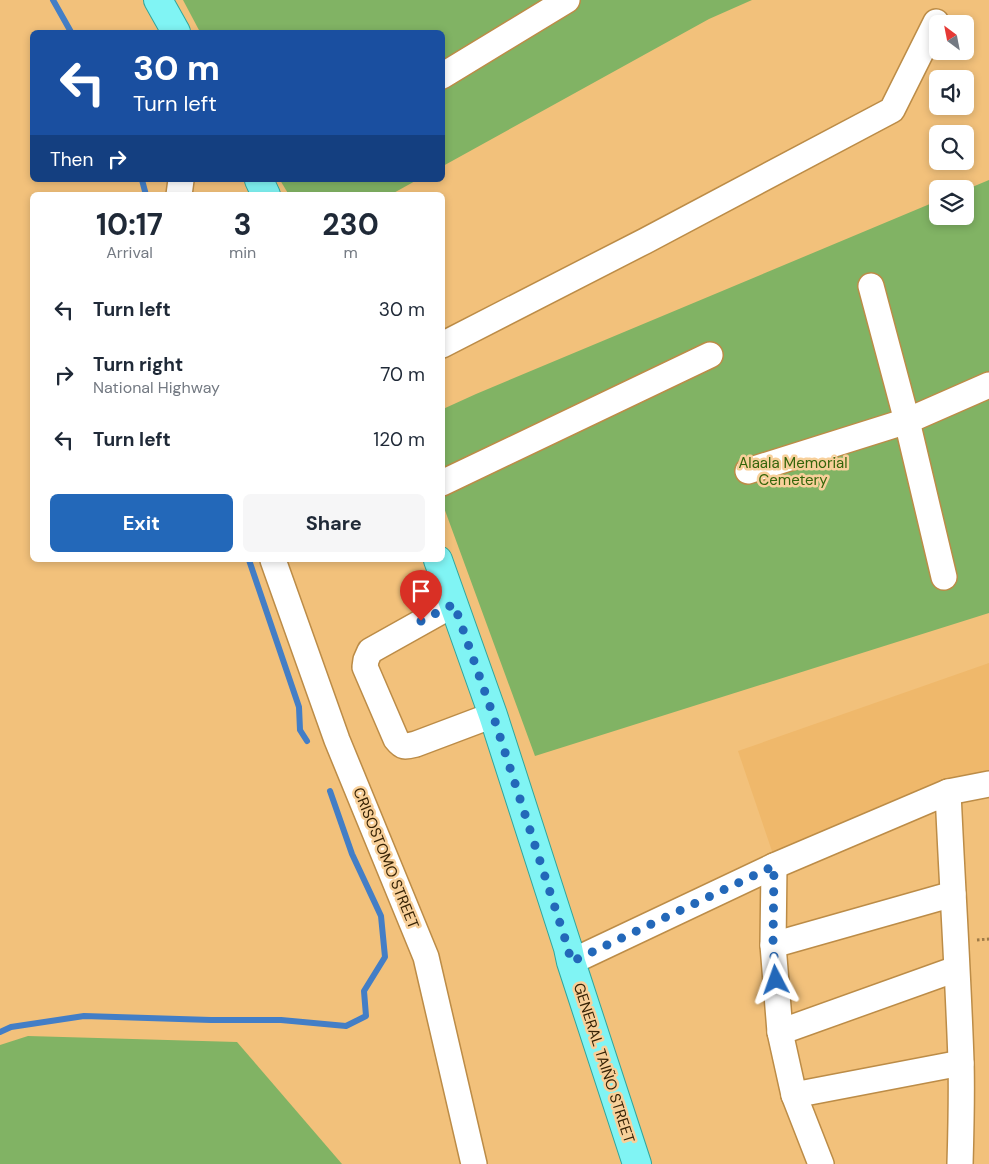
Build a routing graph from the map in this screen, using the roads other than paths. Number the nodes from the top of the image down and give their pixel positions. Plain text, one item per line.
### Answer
1 (158, 0) edge
2 (567, 0) edge
3 (175, 30) edge
4 (929, 36) edge
5 (445, 74) edge
6 (872, 286) dead end
7 (445, 343) edge
8 (710, 355) dead end
9 (989, 386) edge
10 (907, 421) junction
11 (748, 471) dead end
12 (445, 482) edge
13 (274, 562) edge
14 (439, 562) edge
15 (944, 577) dead end
16 (454, 604) junction
17 (493, 715) junction
18 (989, 784) edge
19 (948, 792) junction
20 (774, 866) junction
21 (953, 894) junction
22 (773, 945) junction
23 (571, 962) junction
24 (956, 969) junction
25 (780, 1032) junction
26 (961, 1063) junction
27 (794, 1095) junction
28 (474, 1164) edge
29 (637, 1164) edge
30 (821, 1164) edge
31 (960, 1164) edge

1 - 3 main road
2 - 5 street
4 - 7 street
6 - 10 street
8 - 12 street
9 - 10 street
10 - 11 street
10 - 15 street
13 - 28 street, CRISOSTOMO STREET
14 - 16 main road, GENERAL TAIÑO STREET
16 - 17 main road, GENERAL TAIÑO STREET
16 - 17 street
17 - 23 main road, GENERAL TAIÑO STREET
18 - 19 street
19 - 20 street
19 - 21 street
20 - 22 street
20 - 23 street
21 - 22 street
21 - 24 street
22 - 25 street
23 - 29 main road, GENERAL TAIÑO STREET
24 - 25 street
24 - 26 street
25 - 27 street
26 - 27 street
26 - 31 street
27 - 30 street

